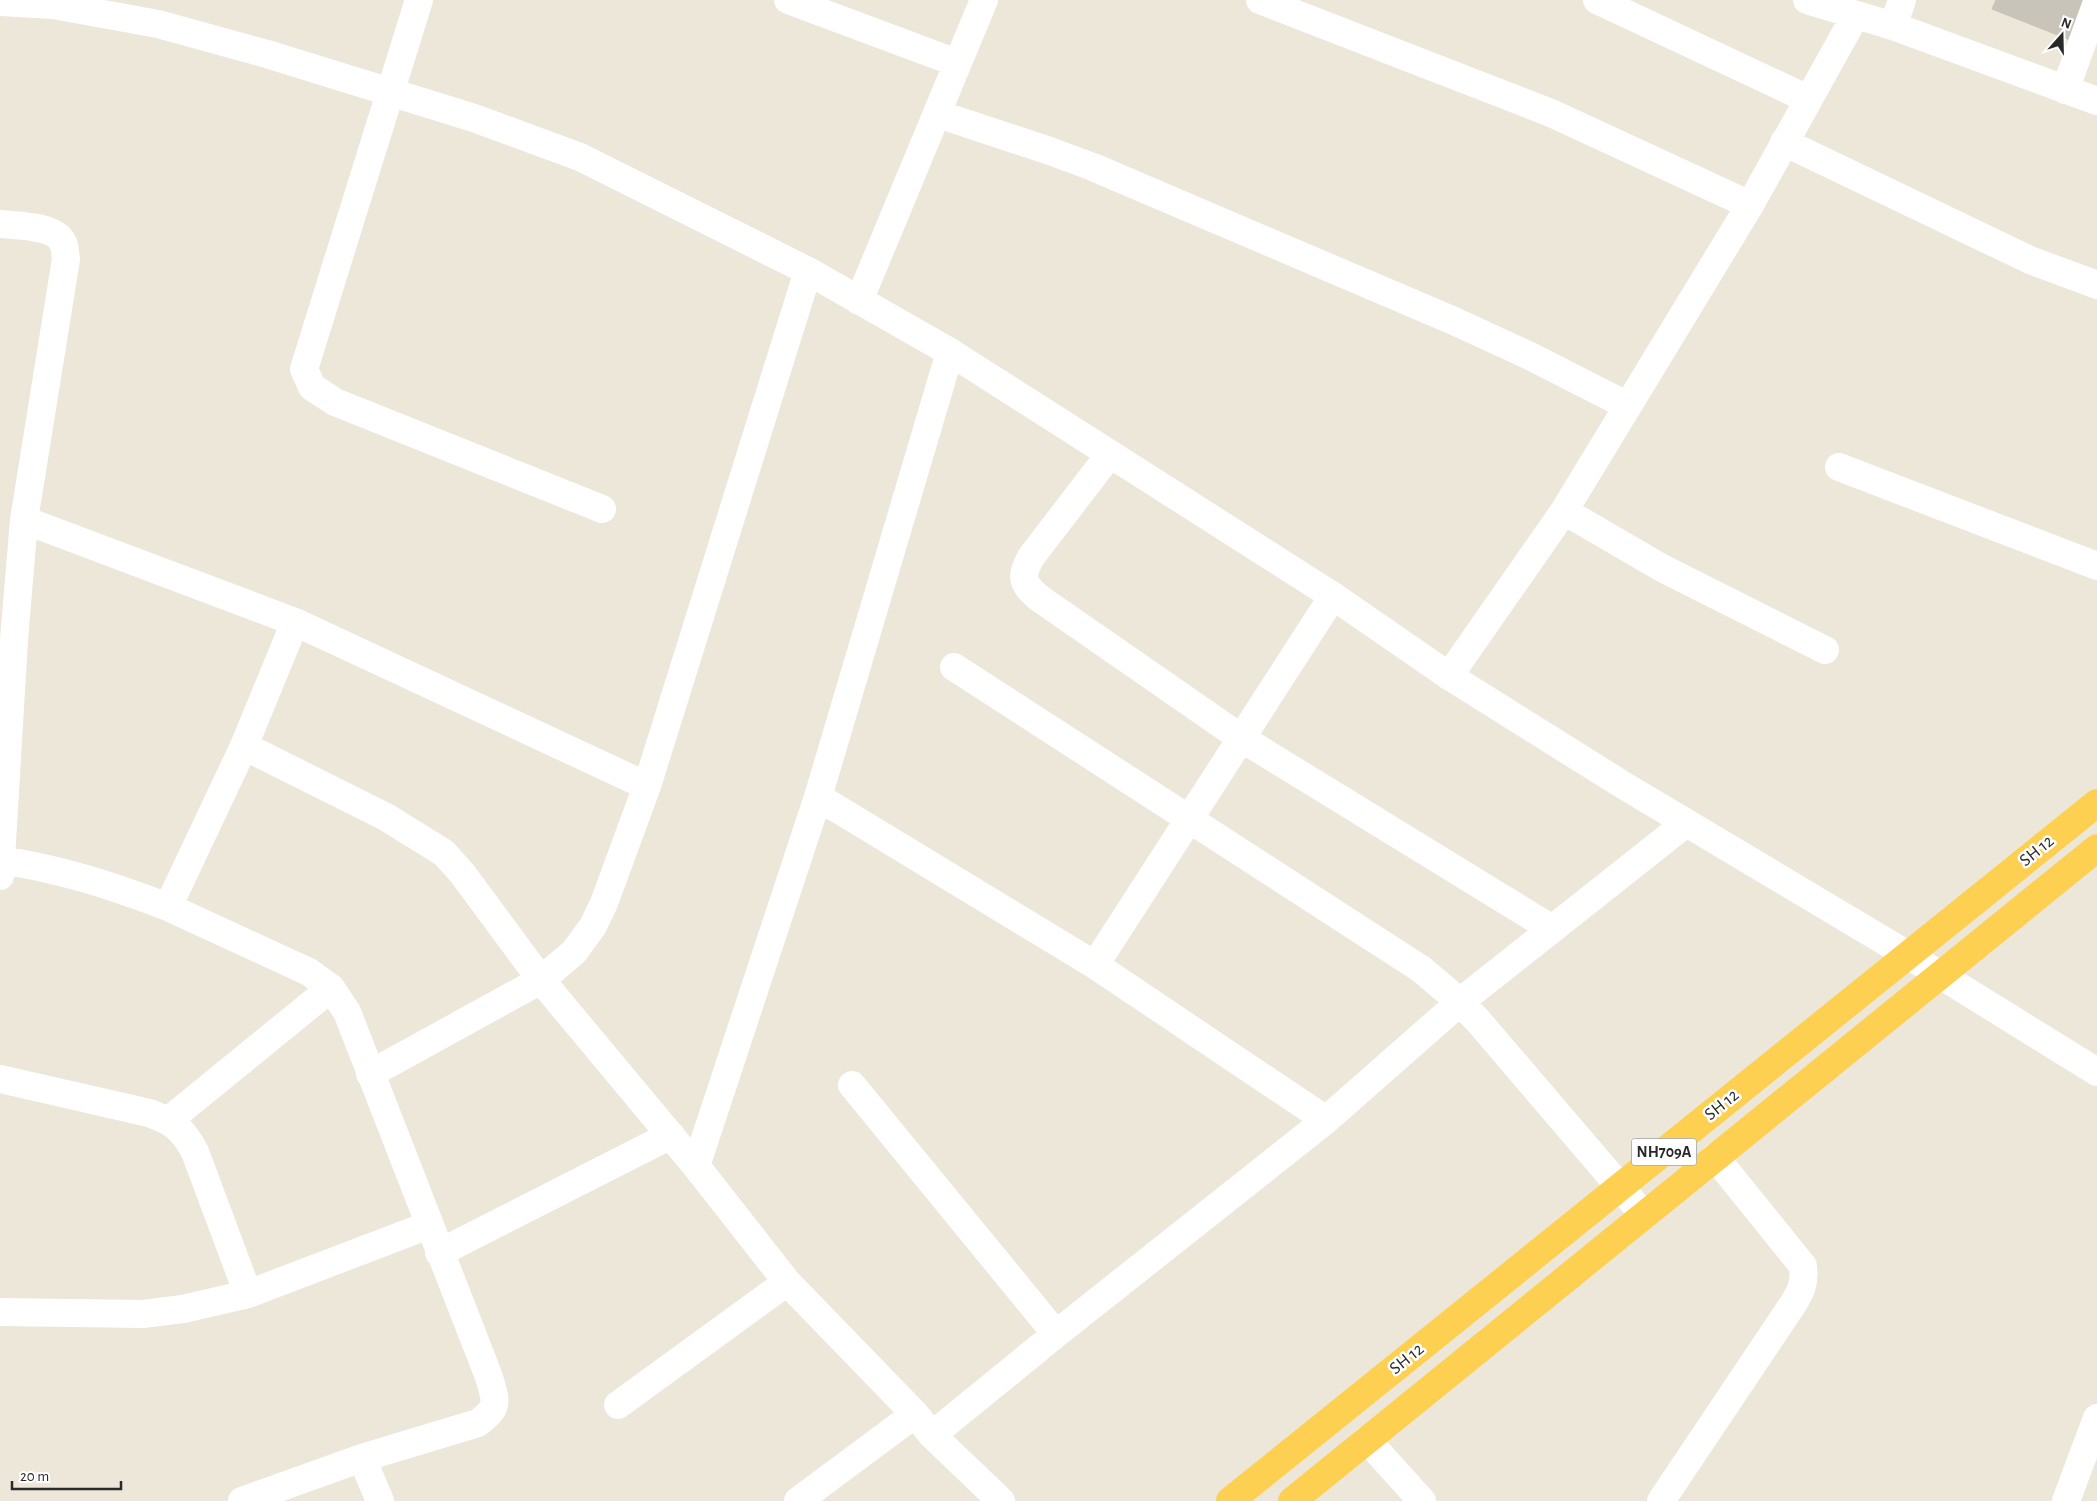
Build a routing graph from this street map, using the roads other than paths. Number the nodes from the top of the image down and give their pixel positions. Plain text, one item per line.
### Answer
1 (419, 0) edge
2 (788, 0) edge
3 (984, 0) edge
4 (1260, 0) edge
5 (1597, 0) edge
6 (1807, 0) edge
7 (1902, 0) edge
8 (0, 2) edge
9 (2097, 2) edge
10 (1855, 16) junction
11 (1893, 26) junction
12 (957, 64) junction
13 (2065, 90) junction
14 (391, 93) junction
15 (1808, 99) junction
16 (2097, 102) edge
17 (938, 114) junction
18 (1784, 142) junction
19 (1750, 205) junction
20 (0, 224) edge
21 (808, 271) junction
22 (2097, 285) edge
23 (858, 300) junction
24 (950, 352) junction
25 (1628, 406) junction
26 (1110, 454) junction
27 (1839, 467) dead end
28 (602, 509) dead end
29 (1564, 511) junction
30 (24, 520) junction
31 (2097, 566) edge
32 (1333, 596) junction
33 (295, 622) junction
34 (1825, 650) dead end
35 (954, 667) dead end
36 (1449, 676) junction
37 (1241, 738) junction
38 (244, 746) junction
39 (647, 786) junction
40 (818, 797) junction
41 (2097, 803) edge
42 (1189, 819) junction
43 (1686, 823) junction
44 (2097, 848) edge
45 (1, 865) edge
46 (168, 907) junction
47 (1552, 929) junction
48 (1908, 955) junction
49 (1095, 965) junction
50 (1939, 974) junction
51 (541, 980) junction
52 (331, 988) junction
53 (1460, 1002) junction
54 (2097, 1072) edge
55 (370, 1074) junction
56 (0, 1079) edge
57 (852, 1085) dead end
58 (168, 1120) junction
59 (1326, 1120) junction
60 (671, 1135) junction
61 (1715, 1156) junction
62 (696, 1166) junction
63 (1619, 1188) junction
64 (1644, 1215) junction
65 (429, 1225) junction
66 (439, 1253) junction
67 (787, 1282) junction
68 (248, 1294) junction
69 (0, 1312) edge
70 (1056, 1334) junction
71 (618, 1405) dead end
72 (914, 1414) junction
73 (2097, 1418) edge
74 (932, 1435) junction
75 (1367, 1440) junction
76 (362, 1458) junction
77 (242, 1501) edge
78 (380, 1501) edge
79 (798, 1501) edge
80 (1001, 1501) edge
81 (1230, 1501) edge
82 (1292, 1501) edge
83 (1422, 1501) edge
84 (1661, 1501) edge
85 (2066, 1501) edge

1 - 14 street
2 - 12 street
3 - 12 street
4 - 19 street
5 - 15 street
6 - 10 street
7 - 11 street
8 - 14 street
9 - 13 street
10 - 11 street
10 - 15 street
11 - 13 street
12 - 17 street
13 - 16 street
14 - 21 street
14 - 28 street
15 - 18 street
17 - 23 street
17 - 25 street
18 - 19 street
18 - 22 street
19 - 25 street
20 - 30 street
21 - 23 street
21 - 39 street
23 - 24 street
24 - 26 street
24 - 40 street
25 - 29 street
26 - 32 street
26 - 37 street
27 - 31 street
29 - 34 street
29 - 36 street
30 - 33 street
30 - 45 street
32 - 36 street
32 - 37 street
33 - 38 street
33 - 39 street
35 - 42 street
36 - 43 street
37 - 42 street
37 - 47 street
38 - 46 street
38 - 51 street
39 - 51 street
40 - 49 street
40 - 62 street
41 - 48 highway, SH 12 / NH709A
42 - 49 street
42 - 53 street
43 - 47 street
43 - 48 street
44 - 50 highway, SH 12 / NH709A
45 - 46 street
46 - 52 street
47 - 53 street
48 - 50 street
48 - 63 highway, SH 12 / NH709A
49 - 59 street
50 - 54 street
50 - 61 highway, SH 12 / NH709A
51 - 55 street
51 - 60 street
52 - 55 street
52 - 58 street
53 - 59 street
53 - 63 street
55 - 65 street
56 - 58 street
57 - 70 street
58 - 68 street
59 - 70 street
60 - 62 street
60 - 66 street
61 - 64 highway, SH 12 / NH709A
61 - 84 street
62 - 67 street
63 - 64 street
63 - 81 highway, SH 12 / NH709A
64 - 75 highway, SH 12 / NH709A
65 - 66 street
65 - 68 street
66 - 76 street
67 - 71 street
67 - 72 street
68 - 69 street
70 - 74 street
72 - 74 street
72 - 79 street
73 - 85 street
74 - 80 street
75 - 82 highway, SH 12 / NH709A
75 - 83 street
76 - 77 street
76 - 78 street

